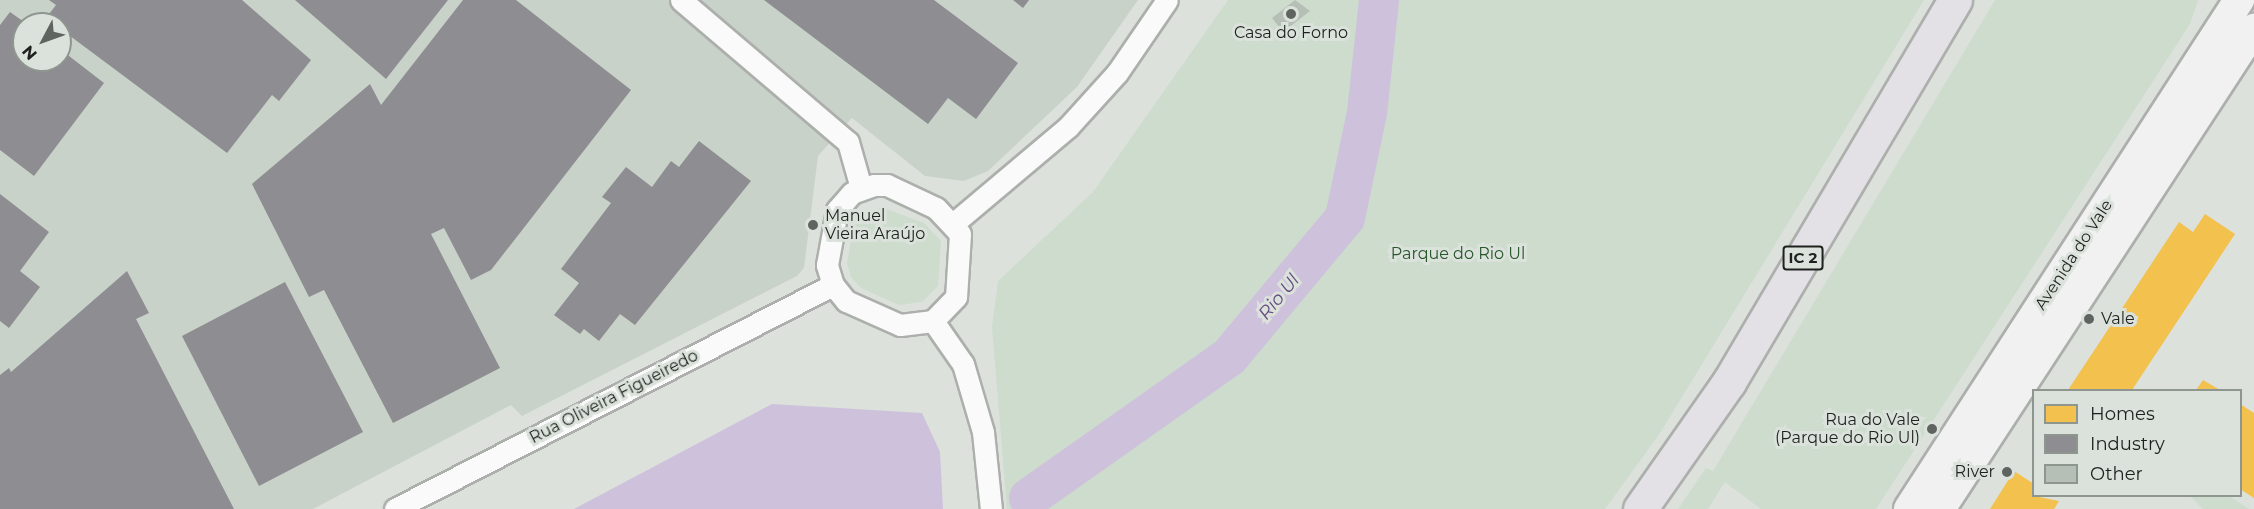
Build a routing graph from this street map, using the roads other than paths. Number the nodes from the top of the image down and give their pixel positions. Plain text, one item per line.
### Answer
1 (681, 0) edge
2 (1167, 0) edge
3 (1955, 0) edge
4 (1974, 0) edge
5 (2239, 0) edge
6 (2254, 29) edge
7 (861, 188) junction
8 (954, 223) junction
9 (833, 285) junction
10 (933, 321) junction
11 (395, 509) edge
12 (991, 509) edge
13 (1640, 509) edge
14 (1660, 509) edge
15 (1909, 509) edge
16 (1940, 509) edge

1 - 7 street
2 - 8 street
3 - 13 highway, IC 2
4 - 14 highway, IC 2
5 - 15 main road, Avenida do Vale
6 - 16 main road, Avenida do Vale
7 - 8 street
7 - 9 street
8 - 10 street
9 - 10 street
9 - 11 street, Rua Oliveira Figueiredo
10 - 12 street

